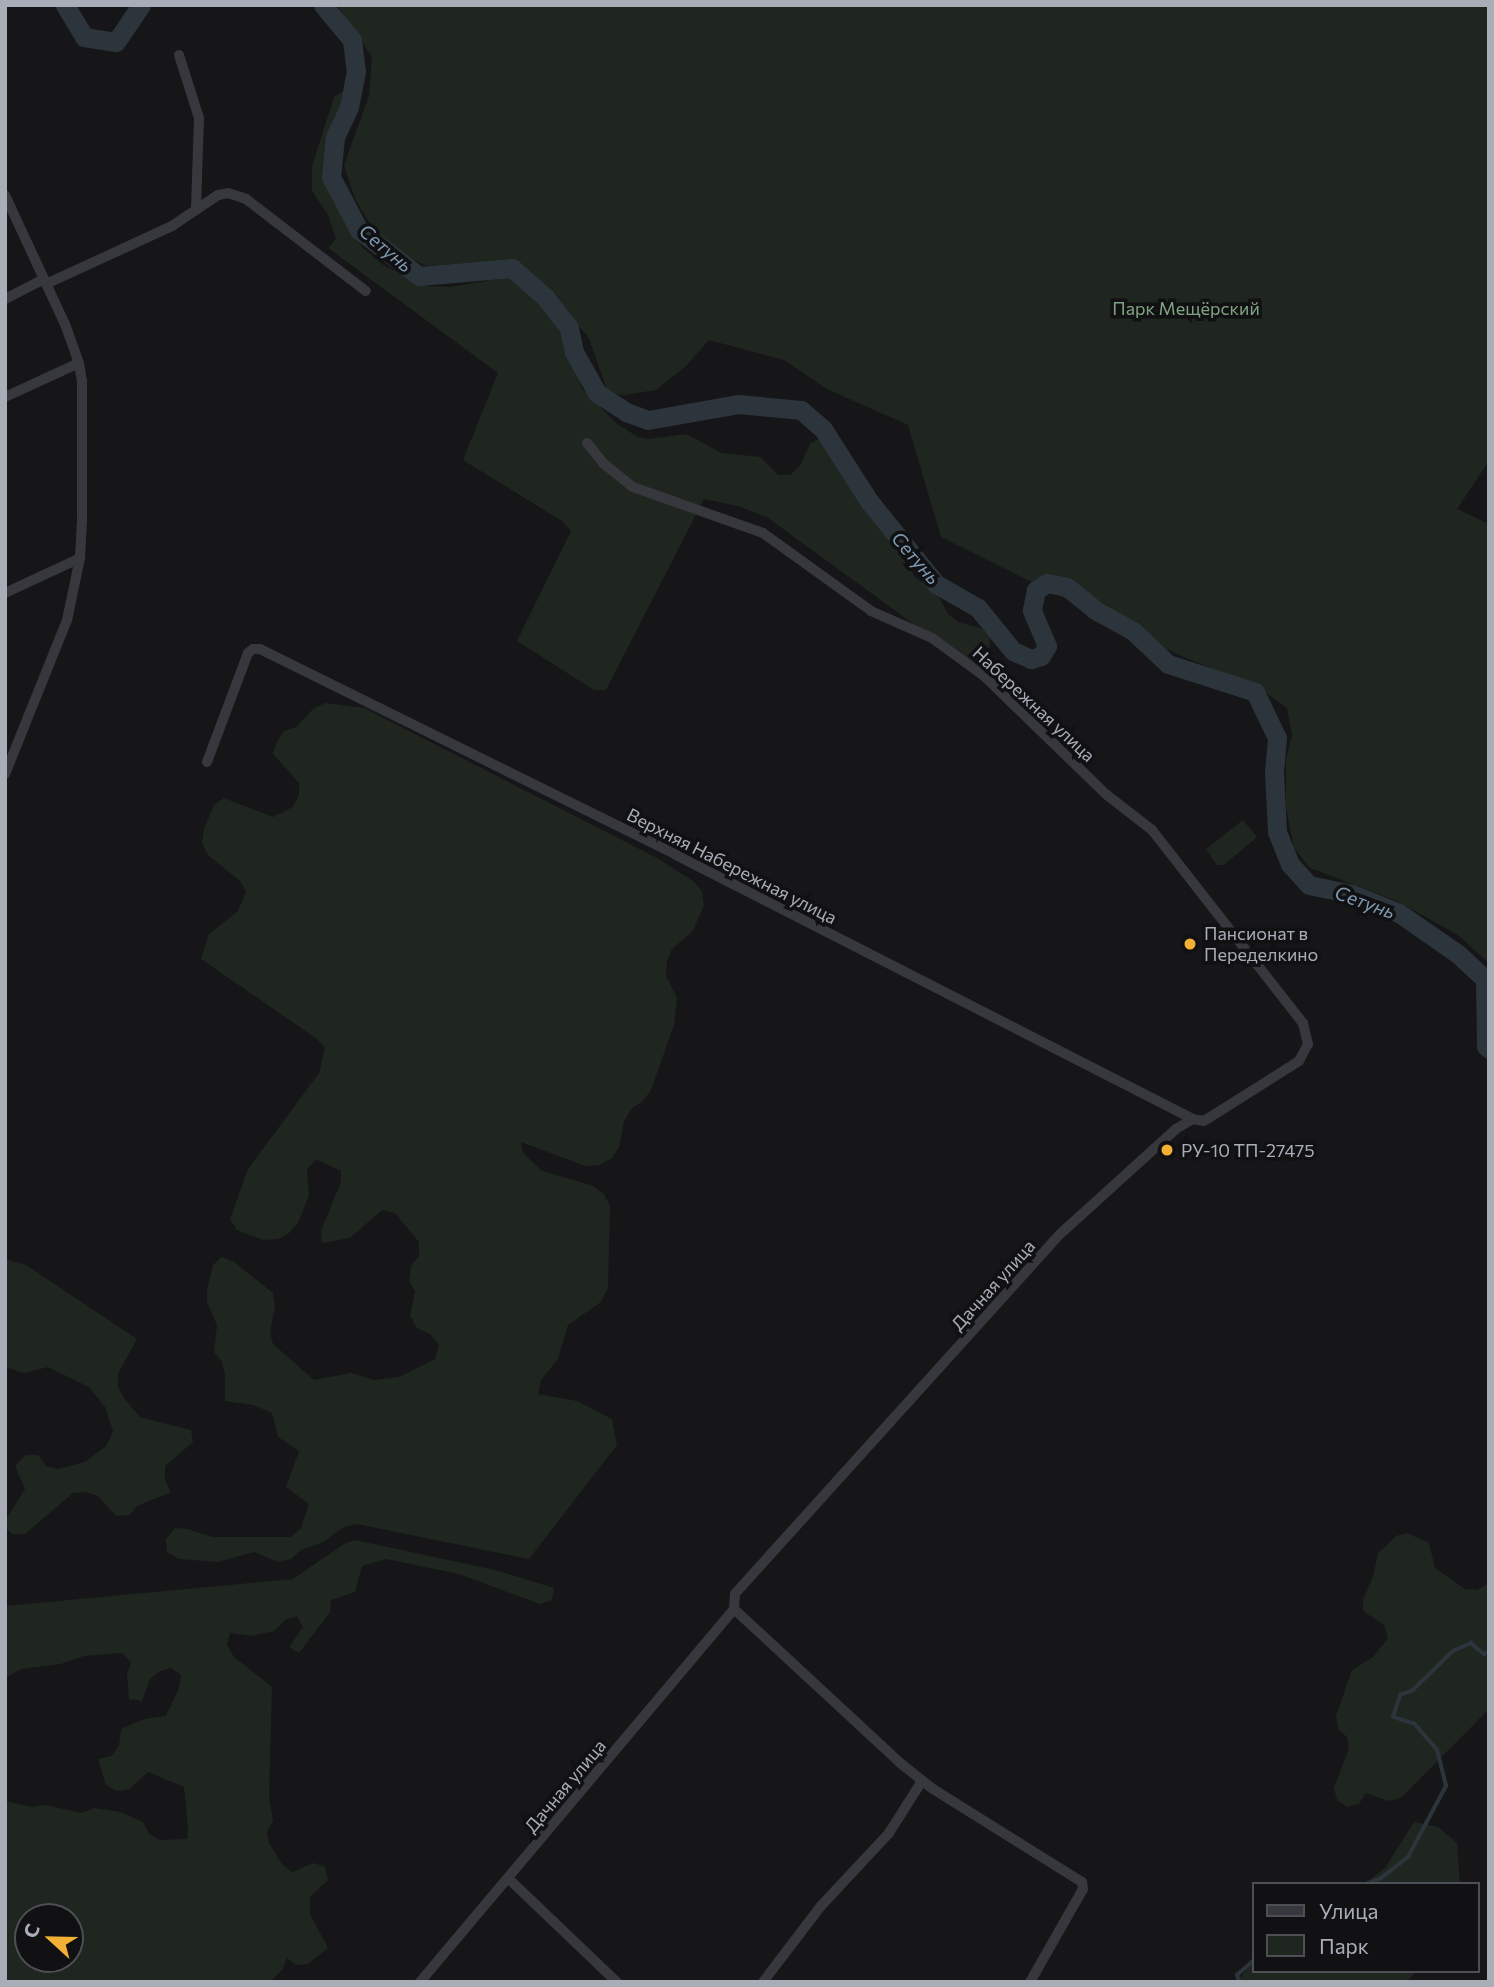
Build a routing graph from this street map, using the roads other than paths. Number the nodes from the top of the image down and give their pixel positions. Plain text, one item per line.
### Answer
1 (179, 55) dead end
2 (5, 195) edge
3 (196, 210) junction
4 (45, 281) junction
5 (366, 291) dead end
6 (5, 299) edge
7 (79, 363) junction
8 (5, 397) edge
9 (587, 443) dead end
10 (80, 558) junction
11 (5, 593) edge
12 (206, 762) dead end
13 (5, 774) edge
14 (1308, 1044) joint
15 (1193, 1119) junction
16 (734, 1609) junction
17 (922, 1780) junction
18 (508, 1878) junction
19 (420, 1982) edge
20 (617, 1982) edge
21 (762, 1982) edge
22 (1030, 1982) edge

1 - 3 street
2 - 4 street
3 - 4 street
3 - 5 street
4 - 6 street
4 - 7 street
7 - 8 street
7 - 10 street
9 - 14 street, Набережная улица
10 - 11 street
10 - 13 street
12 - 15 street, Верхняя Набережная улица
14 - 15 street, Дачная улица
15 - 16 street, Дачная улица
16 - 17 street
16 - 18 street, Дачная улица
17 - 21 street
17 - 22 street
18 - 19 street, Дачная улица
18 - 20 street

